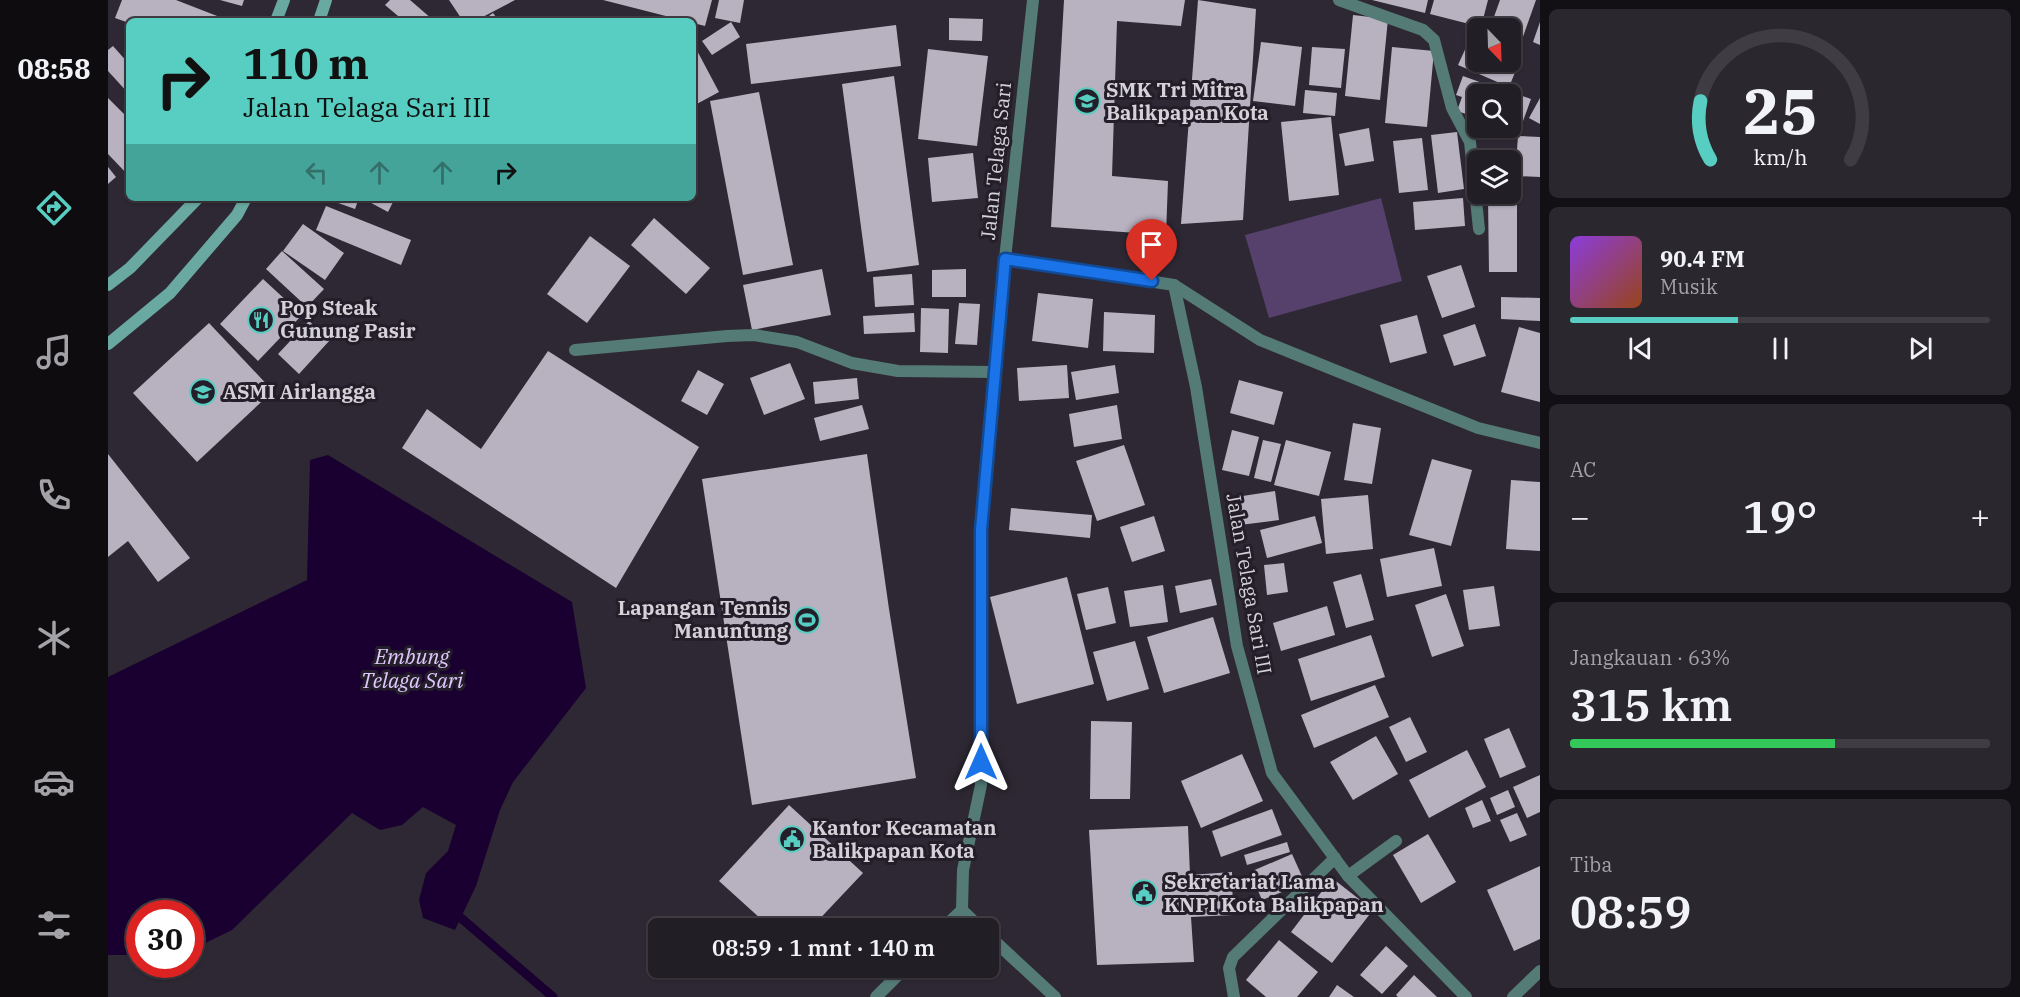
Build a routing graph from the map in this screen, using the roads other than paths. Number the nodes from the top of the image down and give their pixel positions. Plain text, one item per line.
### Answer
1 (284, 0) edge
2 (326, 0) edge
3 (1033, 0) edge
4 (1339, 0) edge
5 (277, 18) edge
6 (320, 18) edge
7 (195, 201) edge
8 (244, 201) edge
9 (1479, 229) dead end
10 (1005, 259) junction
11 (108, 285) edge
12 (1174, 285) junction
13 (108, 344) edge
14 (575, 350) dead end
15 (995, 372) junction
16 (1540, 442) edge
17 (1396, 841) dead end
18 (1335, 858) junction
19 (1348, 876) junction
20 (962, 910) junction
21 (954, 918) edge
22 (970, 918) edge
23 (999, 945) edge
24 (1540, 971) edge
25 (895, 978) edge
26 (876, 997) edge
27 (1055, 997) edge
28 (1234, 997) edge
29 (1466, 997) edge
30 (1513, 997) edge

1 - 5 street
2 - 6 street
3 - 10 street, Jalan Telaga Sari
4 - 9 street
7 - 11 street
8 - 13 street
10 - 12 street
10 - 15 street, Jalan Telaga Sari
12 - 16 street
12 - 18 street, Jalan Telaga Sari III
14 - 15 street
15 - 20 street, Jalan Telaga Sari
17 - 19 street
18 - 19 street, Jalan Telaga Sari III
18 - 28 street
19 - 29 street, Jalan Telaga Sari III
20 - 21 street
20 - 22 street
23 - 27 street
24 - 30 street
25 - 26 street

